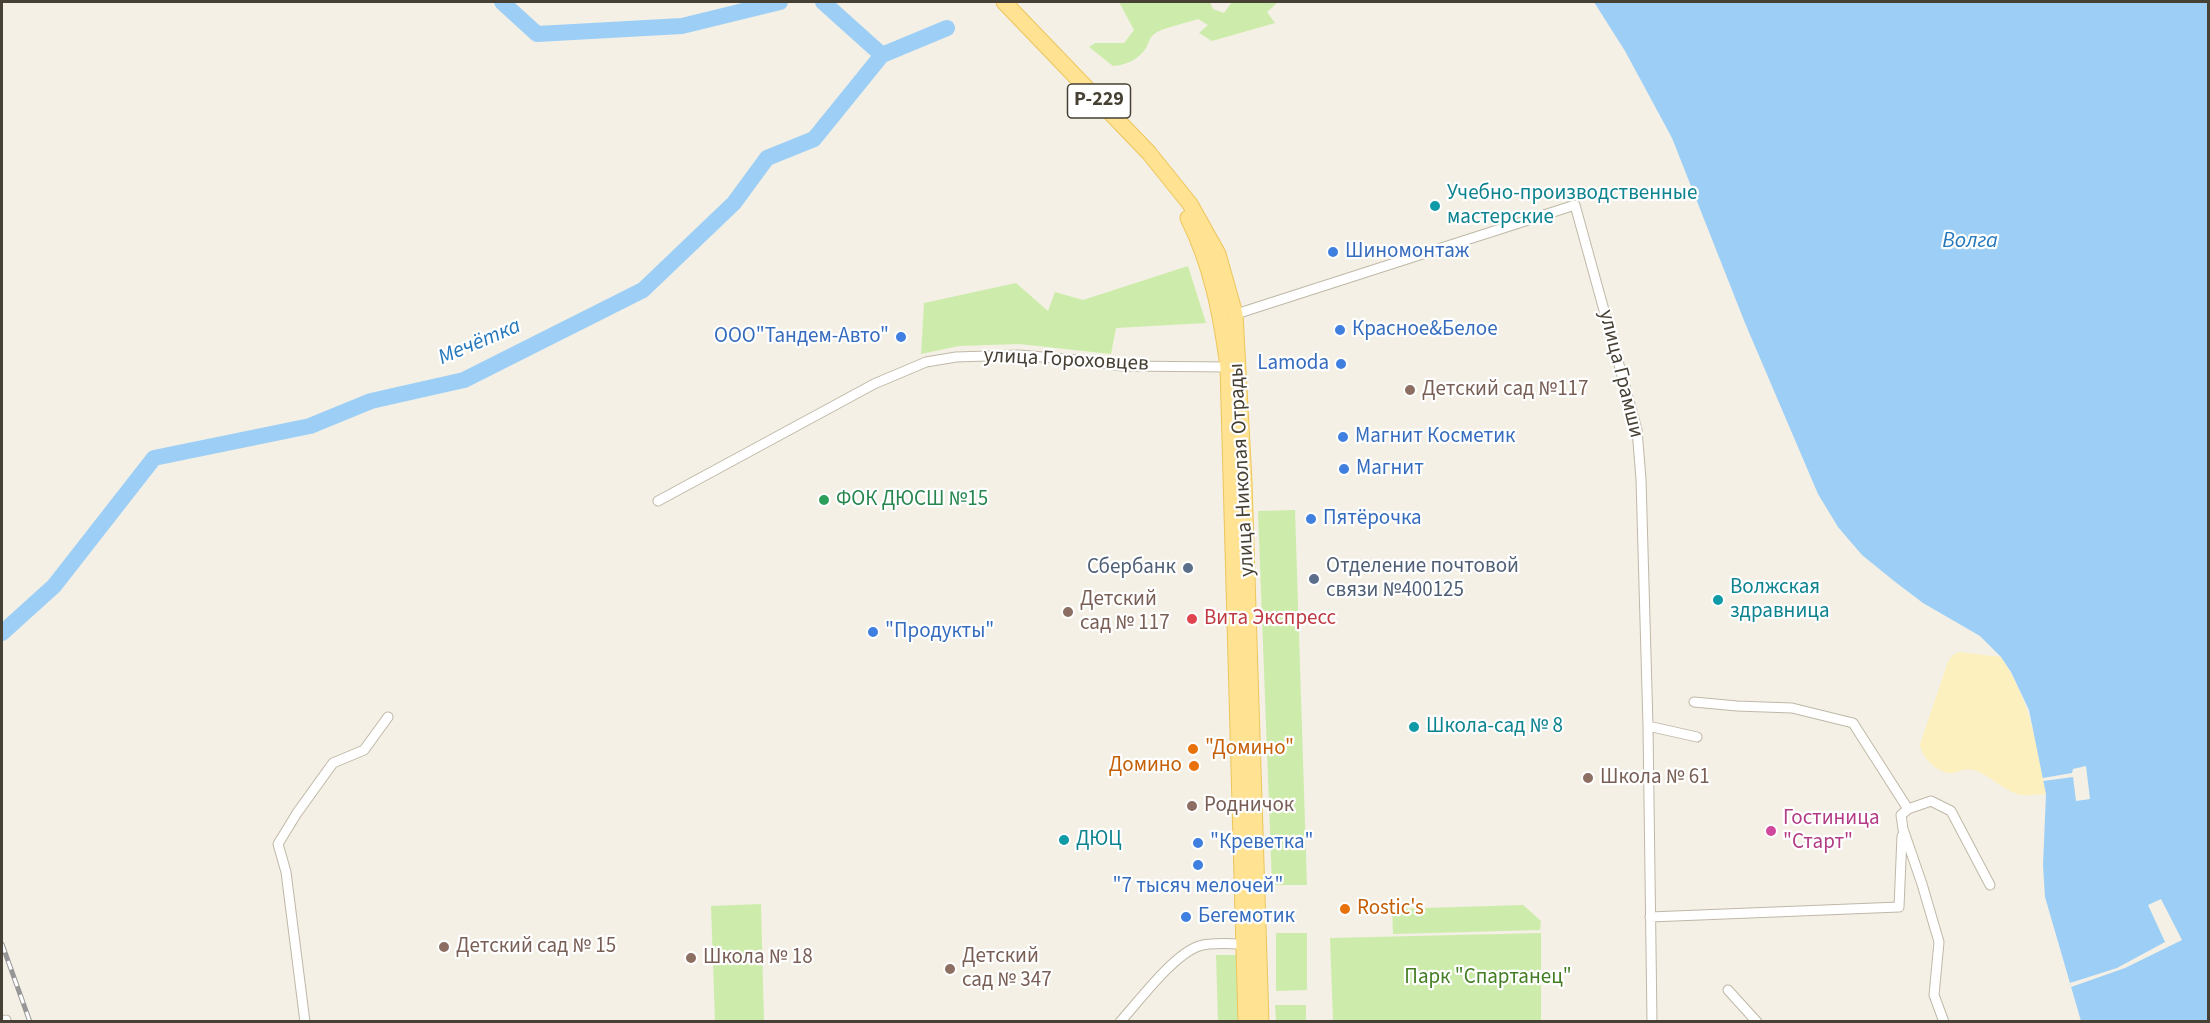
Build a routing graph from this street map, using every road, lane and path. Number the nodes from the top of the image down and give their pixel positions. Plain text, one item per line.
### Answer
1 (995, 2) edge
2 (1004, 2) edge
3 (1228, 316) junction
4 (1228, 367) junction
5 (658, 501) dead end
6 (1694, 702) dead end
7 (388, 717) dead end
8 (1648, 726) junction
9 (1696, 737) dead end
10 (1908, 809) junction
11 (1903, 829) junction
12 (1990, 885) dead end
13 (1650, 917) junction
14 (1242, 944) junction
15 (1728, 990) dead end
16 (304, 1022) edge
17 (1120, 1022) edge
18 (1246, 1022) edge
19 (1261, 1022) edge
20 (1652, 1022) edge
21 (1757, 1022) edge
22 (1944, 1022) edge

1 - 3 main road, улица Николая Отрады / Р-229
2 - 3 main road, улица Николая Отрады / Р-229
3 - 4 main road, улица Николая Отрады
3 - 8 street, улица Грамши
3 - 19 main road, улица Николая Отрады
4 - 5 street, улица Гороховцев
4 - 14 main road, улица Николая Отрады
6 - 10 street
7 - 16 street
8 - 9 street
8 - 13 street, улица Грамши
10 - 11 street
10 - 12 street
11 - 13 street
11 - 22 street
13 - 20 street, улица Грамши
14 - 17 street
14 - 18 main road, улица Николая Отрады
15 - 21 street

